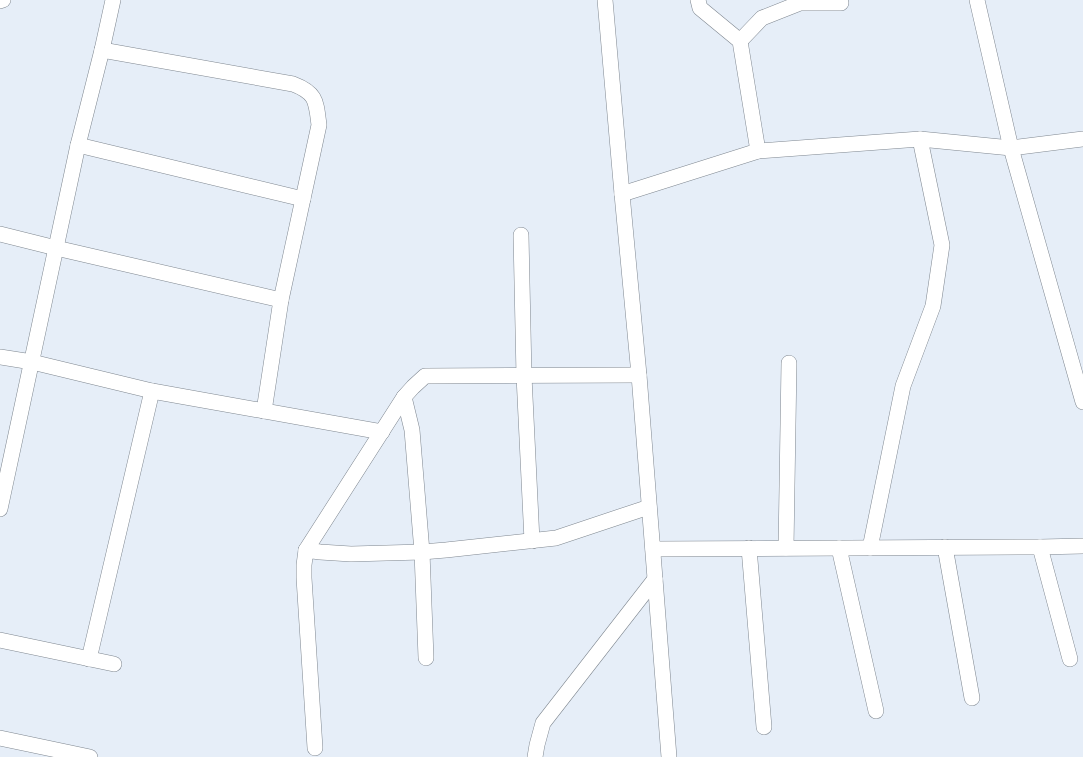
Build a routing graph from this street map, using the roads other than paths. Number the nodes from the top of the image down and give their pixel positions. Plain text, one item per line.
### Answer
1 (3, 0) edge
2 (113, 0) edge
3 (605, 0) edge
4 (698, 0) edge
5 (977, 0) edge
6 (0, 1) edge
7 (841, 3) dead end
8 (740, 41) junction
9 (102, 50) junction
10 (920, 139) junction
11 (1083, 139) edge
12 (78, 145) junction
13 (1011, 148) junction
14 (758, 151) junction
15 (622, 194) junction
16 (303, 199) junction
17 (0, 234) edge
18 (521, 235) dead end
19 (56, 248) junction
20 (281, 300) junction
21 (0, 356) edge
22 (32, 362) junction
23 (789, 363) dead end
24 (639, 375) junction
25 (524, 376) junction
26 (152, 391) junction
27 (404, 397) junction
28 (1083, 402) edge
29 (264, 411) junction
30 (382, 432) junction
31 (649, 507) junction
32 (0, 509) edge
33 (532, 541) junction
34 (1083, 546) edge
35 (945, 547) junction
36 (1040, 547) junction
37 (749, 548) junction
38 (786, 548) junction
39 (839, 548) junction
40 (870, 548) junction
41 (653, 549) junction
42 (306, 550) junction
43 (422, 552) junction
44 (655, 579) junction
45 (0, 640) edge
46 (89, 658) junction
47 (426, 658) dead end
48 (1070, 659) dead end
49 (114, 664) dead end
50 (972, 698) dead end
51 (876, 711) dead end
52 (764, 727) dead end
53 (0, 738) edge
54 (315, 748) dead end
55 (65, 754) edge
56 (90, 757) edge
57 (535, 757) edge
58 (669, 757) edge

1 - 6 street
2 - 9 street
3 - 15 street
4 - 8 street
5 - 13 street
7 - 8 street
8 - 14 street
9 - 12 street
9 - 16 street
10 - 13 street
10 - 14 street
10 - 40 street
11 - 13 street
12 - 16 street
12 - 19 street
13 - 28 street
14 - 15 street
15 - 24 street
16 - 20 street
17 - 19 street
18 - 25 street
19 - 20 street
19 - 22 street
20 - 29 street
21 - 22 street
22 - 26 street
22 - 32 street
23 - 38 street
24 - 25 street
24 - 31 street
25 - 27 street
25 - 33 street
26 - 29 street
26 - 46 street
27 - 30 street
27 - 43 street
29 - 30 street
30 - 42 street
31 - 33 street
31 - 41 street
33 - 43 street
34 - 36 street
35 - 36 street
35 - 40 street
35 - 50 street
36 - 48 street
37 - 38 street
37 - 41 street
37 - 52 street
38 - 39 street
39 - 40 street
39 - 51 street
41 - 44 street
42 - 43 street
42 - 54 street
43 - 47 street
44 - 57 street
44 - 58 street
45 - 46 street
46 - 49 street
53 - 55 street
55 - 56 street

